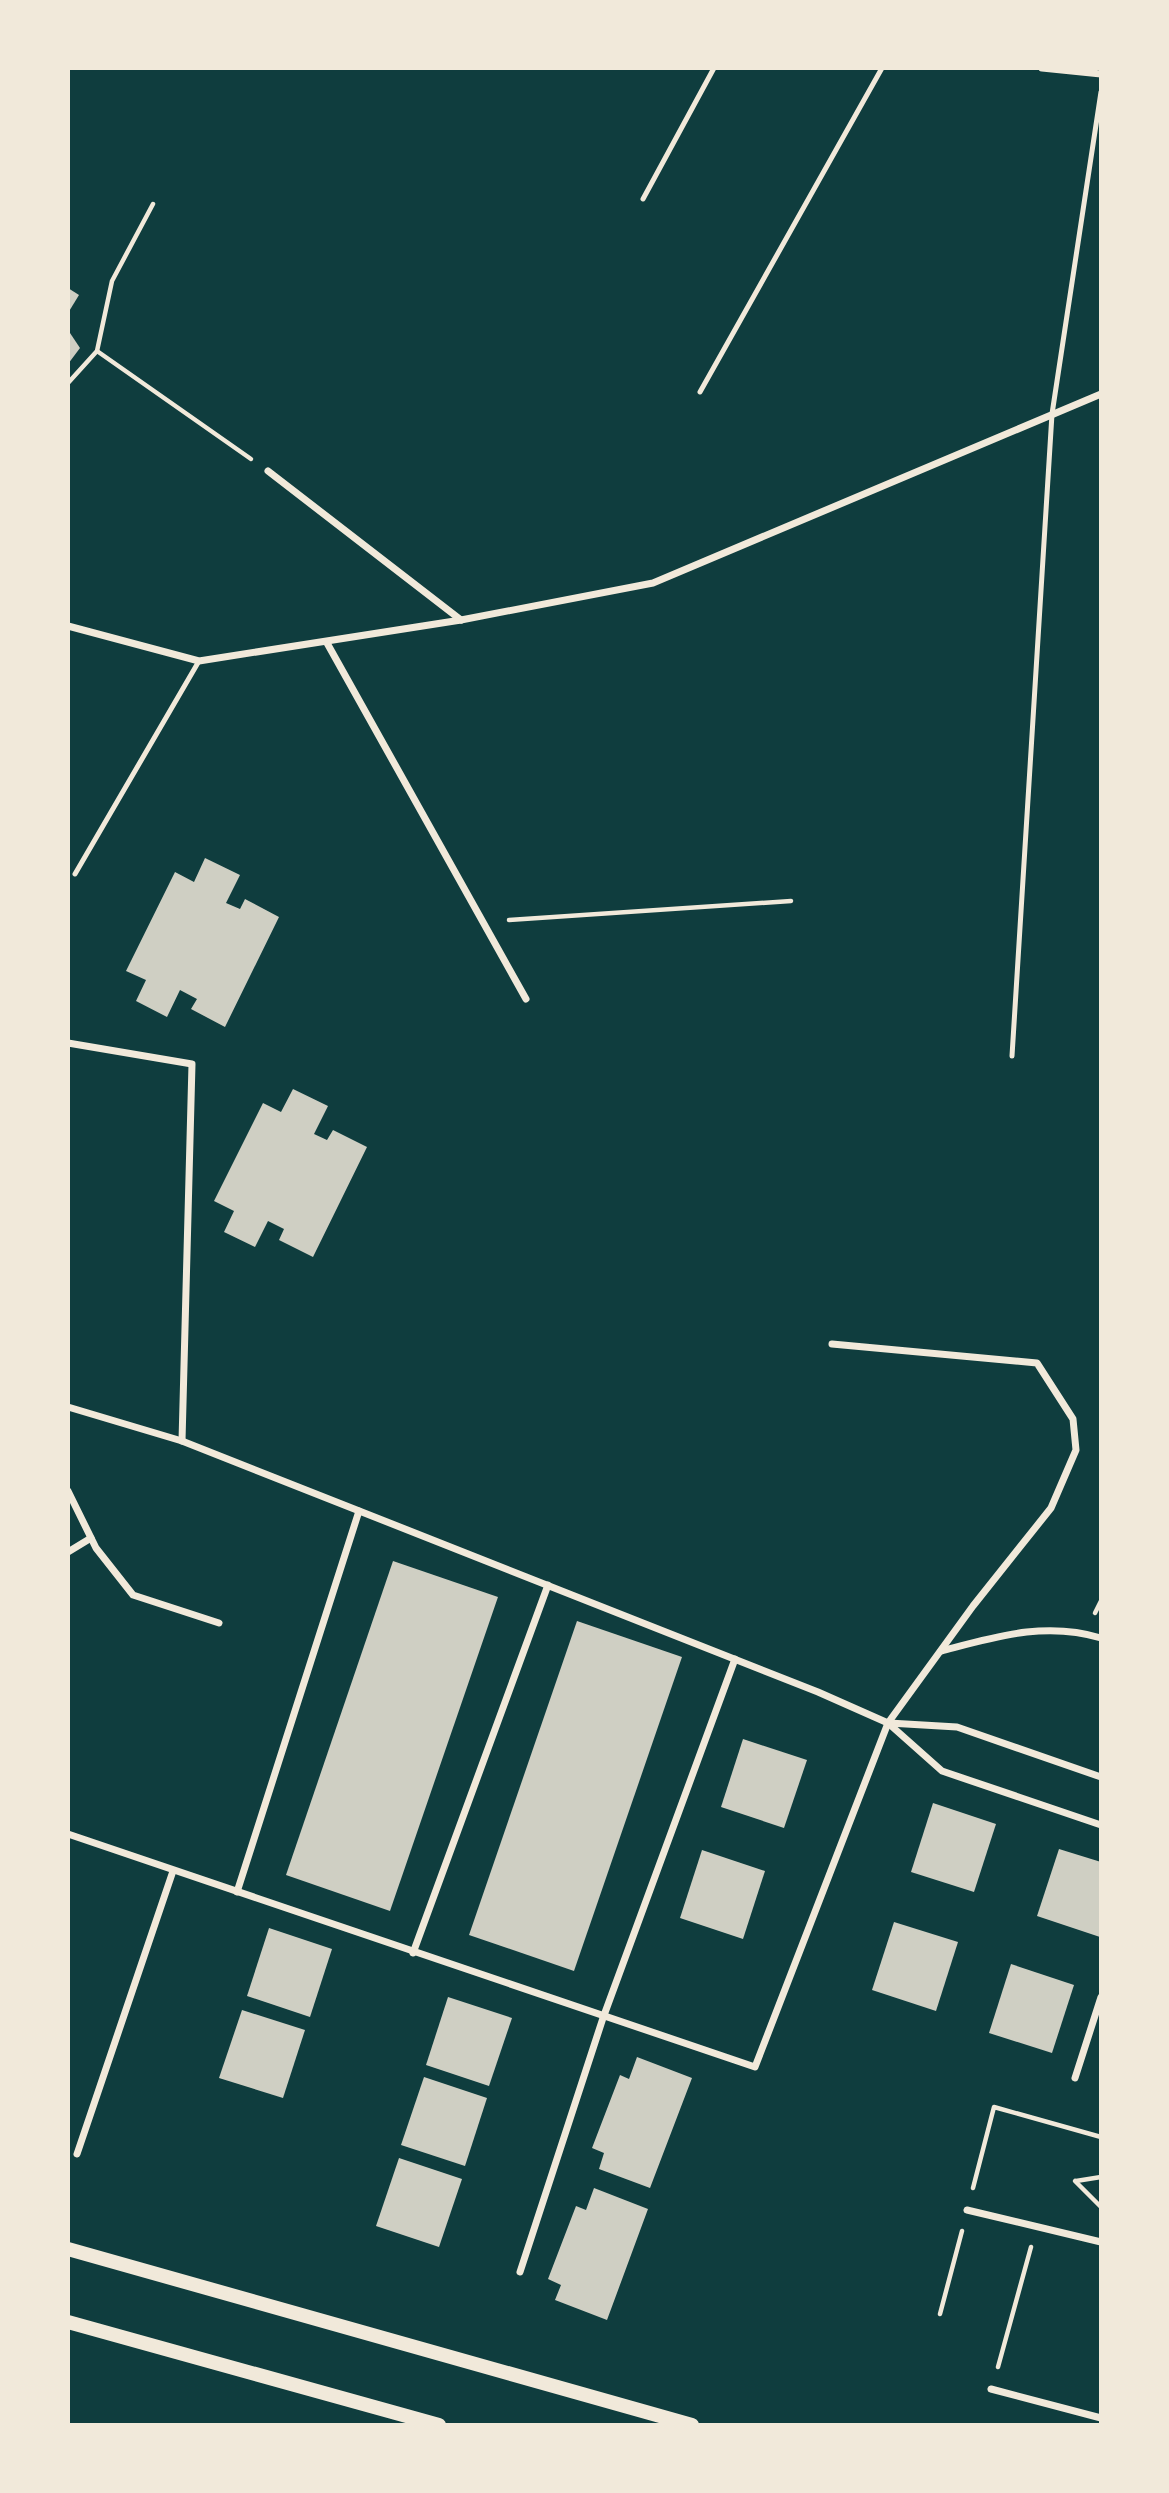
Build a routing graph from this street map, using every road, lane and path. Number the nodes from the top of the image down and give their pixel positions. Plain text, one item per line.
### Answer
1 (714, 68) edge
2 (882, 68) edge
3 (1042, 68) edge
4 (1101, 74) edge
5 (1101, 92) edge
6 (643, 199) dead end
7 (153, 204) dead end
8 (97, 351) junction
9 (68, 383) edge
10 (700, 392) dead end
11 (1101, 394) edge
12 (1052, 414) junction
13 (268, 471) joint
14 (461, 620) junction
15 (68, 626) edge
16 (327, 643) junction
17 (199, 661) junction
18 (75, 874) dead end
19 (791, 901) dead end
20 (484, 921) junction
21 (526, 999) dead end
22 (68, 1043) edge
23 (1012, 1056) dead end
24 (832, 1344) dead end
25 (68, 1407) edge
26 (182, 1441) junction
27 (68, 1491) edge
28 (359, 1511) junction
29 (91, 1538) junction
30 (68, 1552) edge
31 (548, 1586) junction
32 (219, 1623) dead end
33 (1101, 1638) edge
34 (939, 1651) junction
35 (735, 1659) junction
36 (888, 1723) junction
37 (1101, 1777) edge
38 (1101, 1825) edge
39 (68, 1835) edge
40 (173, 1871) junction
41 (237, 1892) junction
42 (413, 1953) junction
43 (1101, 1997) edge
44 (603, 2018) junction
45 (1075, 2078) dead end
46 (1101, 2137) edge
47 (77, 2154) dead end
48 (1101, 2176) edge
49 (1101, 2207) edge
50 (967, 2210) junction
51 (1037, 2226) junction
52 (1101, 2242) edge
53 (68, 2249) edge
54 (520, 2272) dead end
55 (940, 2314) dead end
56 (68, 2322) edge
57 (992, 2389) joint
58 (1101, 2418) edge
59 (439, 2425) edge
60 (692, 2425) edge

1 - 6 lane
2 - 10 lane
3 - 4 street
5 - 12 lane
7 - 8 path
8 - 9 path
8 - 13 path
11 - 12 street
12 - 14 street
12 - 23 lane
13 - 14 street
14 - 16 street
15 - 17 street
16 - 17 street
16 - 20 street
17 - 18 lane
19 - 20 path
20 - 21 street
22 - 26 street
24 - 34 street
25 - 26 street
26 - 28 street
27 - 29 street
28 - 31 street
28 - 41 street
29 - 30 street
29 - 32 street
31 - 35 street
31 - 42 street
33 - 34 street
34 - 36 street
35 - 36 street
35 - 44 street
36 - 37 street
36 - 38 street
36 - 44 street
39 - 40 street
40 - 41 street
40 - 47 street
41 - 42 street
42 - 44 street
43 - 45 street
44 - 54 street
46 - 50 path
48 - 49 path
50 - 51 street
50 - 55 path
51 - 52 street
51 - 57 path
53 - 60 main road
56 - 59 main road
57 - 58 street

